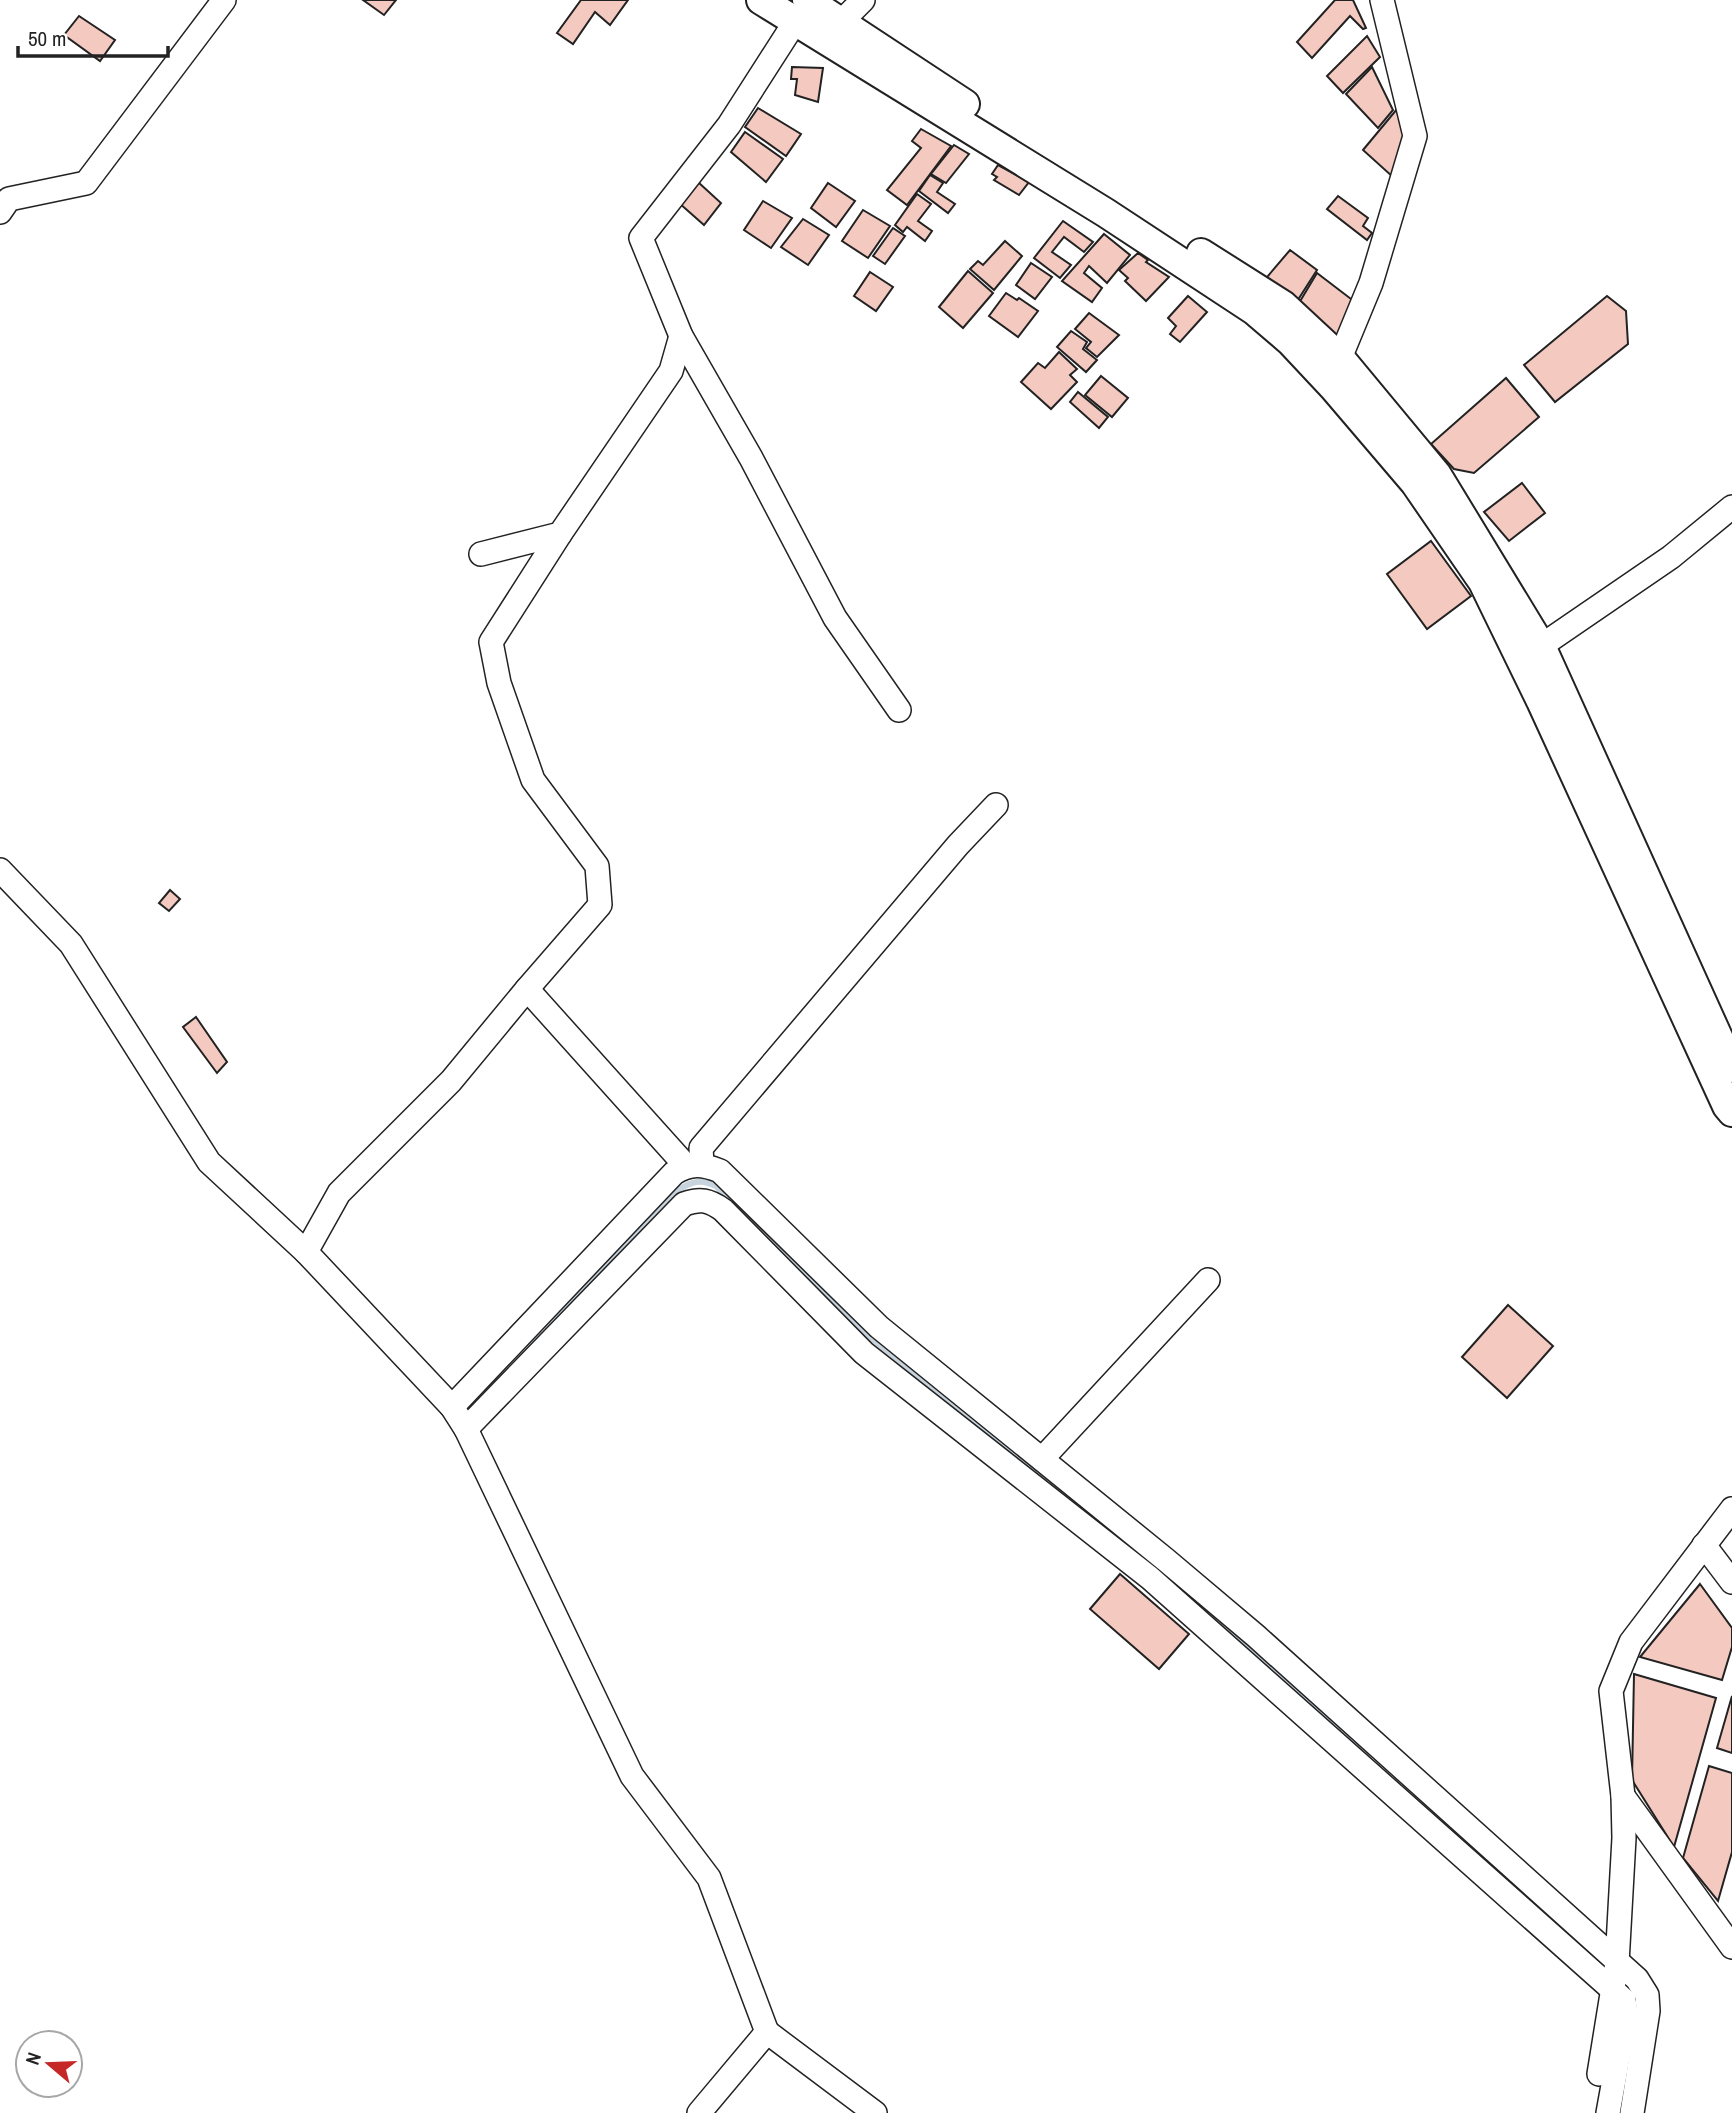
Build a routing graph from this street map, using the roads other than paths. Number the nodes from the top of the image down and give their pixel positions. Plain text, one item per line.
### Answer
1 (224, 0) edge
2 (761, 0) edge
3 (863, 0) edge
4 (1382, 0) edge
5 (801, 11) edge
6 (841, 22) junction
7 (0, 212) edge
8 (681, 336) junction
9 (1340, 358) junction
10 (1732, 507) edge
11 (560, 534) junction
12 (481, 554) dead end
13 (1541, 646) junction
14 (900, 710) dead end
15 (996, 805) dead end
16 (0, 870) edge
17 (527, 989) junction
18 (1732, 1068) edge
19 (1732, 1112) edge
20 (694, 1165) junction
21 (306, 1252) junction
22 (1208, 1280) dead end
23 (452, 1407) junction
24 (466, 1429) junction
25 (1042, 1459) junction
26 (1732, 1509) edge
27 (1704, 1545) junction
28 (1166, 1560) junction
29 (1150, 1578) junction
30 (1732, 1583) edge
31 (1623, 1796) junction
32 (1732, 1947) edge
33 (1617, 1963) junction
34 (1613, 1991) junction
35 (767, 2032) junction
36 (699, 2113) edge
37 (875, 2113) edge
38 (1592, 2113) edge
39 (1608, 2113) edge
40 (1632, 2113) edge

1 - 7 street
2 - 5 main road
3 - 6 street
4 - 9 street
5 - 6 main road
5 - 8 street
5 - 19 main road
6 - 9 main road
8 - 11 street
8 - 14 street
9 - 13 main road
10 - 13 street
11 - 12 street
11 - 17 street
13 - 18 main road
15 - 20 street
16 - 21 street
17 - 20 street
17 - 21 street
20 - 23 street
20 - 25 street
21 - 23 street
22 - 25 street
23 - 24 street
24 - 29 street
24 - 35 street
25 - 28 street
26 - 27 street
27 - 30 street
27 - 31 street
28 - 29 street
28 - 33 street
29 - 34 street
31 - 32 street
31 - 33 street
33 - 34 street
33 - 40 street
34 - 38 street
34 - 39 street
35 - 36 street
35 - 37 street

